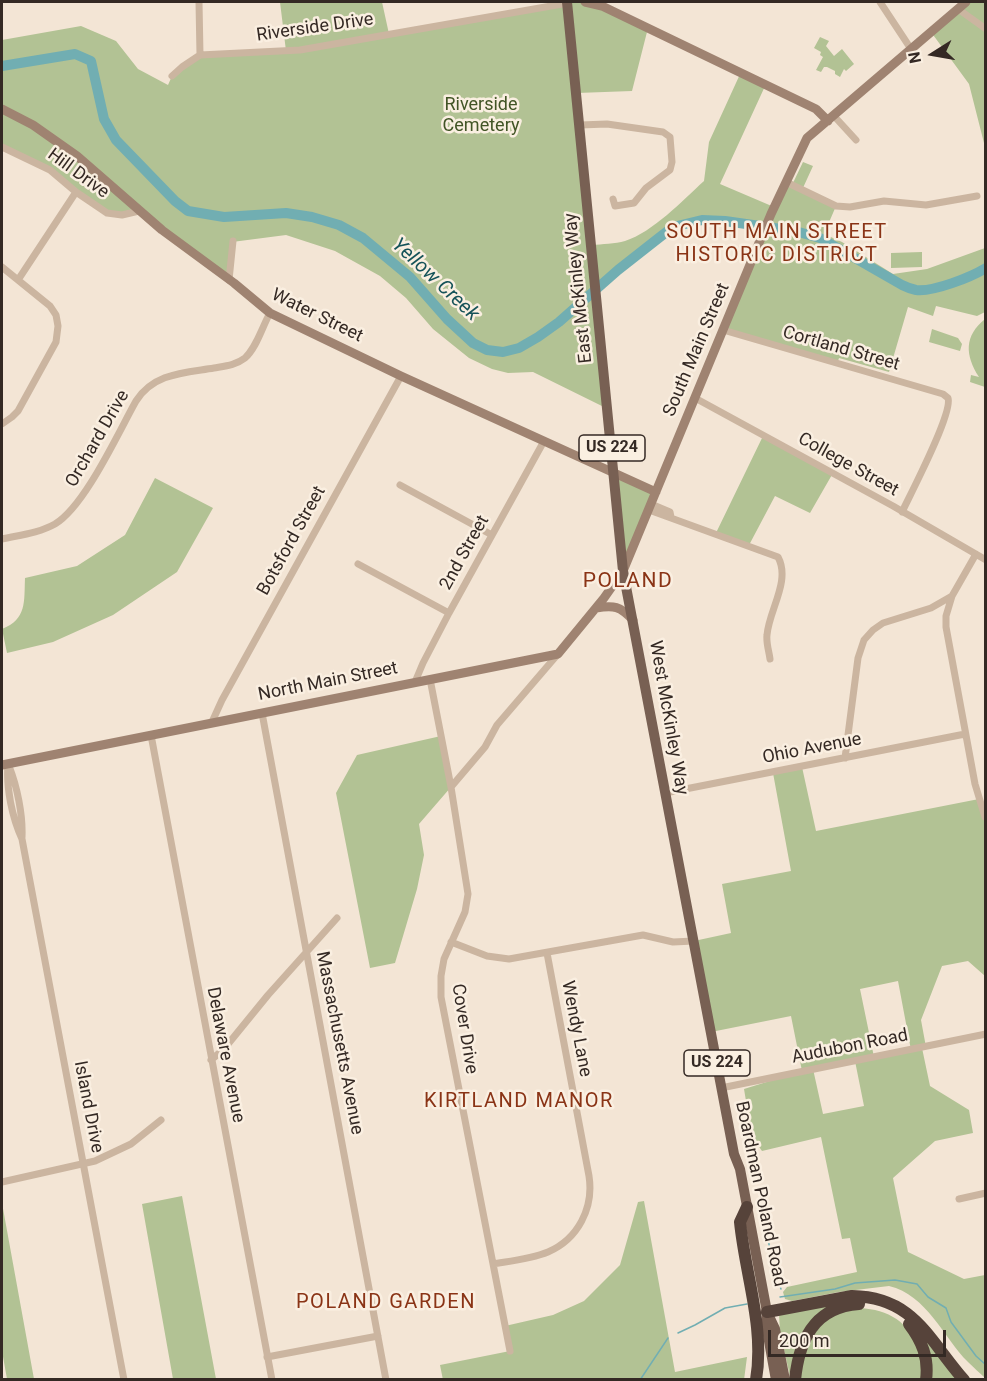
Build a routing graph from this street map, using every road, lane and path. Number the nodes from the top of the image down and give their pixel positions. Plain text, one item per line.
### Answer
1 (199, 2) edge
2 (570, 2) edge
3 (585, 2) edge
4 (880, 2) edge
5 (966, 2) edge
6 (958, 9) junction
7 (986, 29) edge
8 (911, 49) junction
9 (200, 55) junction
10 (172, 76) dead end
11 (2, 109) edge
12 (831, 118) junction
13 (580, 125) junction
14 (856, 140) dead end
15 (2, 147) edge
16 (786, 182) junction
17 (76, 192) junction
18 (977, 196) dead end
19 (613, 199) dead end
20 (139, 211) junction
21 (233, 241) dead end
22 (2, 267) edge
23 (18, 280) junction
24 (229, 280) junction
25 (270, 313) junction
26 (723, 330) junction
27 (401, 376) junction
28 (695, 398) junction
29 (2, 424) edge
30 (544, 441) junction
31 (614, 473) junction
32 (400, 485) dead end
33 (656, 492) junction
34 (650, 507) junction
35 (902, 512) junction
36 (492, 535) junction
37 (2, 539) edge
38 (976, 554) junction
39 (986, 560) edge
40 (358, 564) dead end
41 (623, 571) junction
42 (952, 596) junction
43 (596, 608) junction
44 (449, 613) junction
45 (633, 620) junction
46 (558, 654) junction
47 (770, 659) dead end
48 (430, 679) junction
49 (415, 682) junction
50 (262, 713) junction
51 (212, 722) junction
52 (965, 734) junction
53 (151, 735) junction
54 (846, 758) junction
55 (5, 764) edge
56 (451, 787) junction
57 (665, 793) junction
58 (984, 817) edge
59 (680, 871) joint
60 (337, 918) dead end
61 (693, 941) junction
62 (451, 942) junction
63 (307, 952) junction
64 (547, 953) junction
65 (986, 1034) edge
66 (211, 1060) junction
67 (721, 1088) junction
68 (161, 1120) dead end
69 (83, 1164) junction
70 (2, 1182) edge
71 (986, 1193) edge
72 (959, 1199) dead end
73 (747, 1207) junction
74 (493, 1264) junction
75 (767, 1312) junction
76 (378, 1336) junction
77 (510, 1351) dead end
78 (267, 1357) junction
79 (124, 1380) edge
80 (272, 1380) edge
81 (386, 1380) edge
82 (756, 1380) edge
83 (776, 1380) edge
84 (785, 1380) edge
85 (795, 1380) edge
86 (926, 1380) edge
87 (964, 1380) edge

1 - 9 street
2 - 9 street, Riverside Drive
2 - 13 main road, East McKinley Way / US 224
3 - 12 main road
4 - 8 street
5 - 6 main road, South Main Street
6 - 7 street
6 - 8 main road, South Main Street
8 - 12 main road, South Main Street
9 - 10 street
11 - 20 main road, Water Street
12 - 14 street
12 - 16 main road, South Main Street
13 - 19 street
13 - 31 main road, East McKinley Way / US 224
15 - 17 street, Hill Drive
16 - 18 street
16 - 26 main road, South Main Street
17 - 20 street, Hill Drive
17 - 23 street
20 - 24 main road, Water Street
21 - 24 street
22 - 23 street
23 - 29 street
24 - 25 main road, Water Street
25 - 27 main road, Water Street
25 - 37 street, Orchard Drive
26 - 28 main road, South Main Street
26 - 35 street, Cortland Street
27 - 30 main road, Water Street
27 - 51 street, Botsford Street
28 - 33 main road, South Main Street
28 - 35 street, College Street
30 - 31 main road, Water Street
30 - 36 street, 2nd Street
31 - 33 main road, Water Street
31 - 41 main road, East McKinley Way / US 224
32 - 36 street
33 - 34 main road, South Main Street
34 - 41 main road, South Main Street
34 - 47 street
35 - 38 street, College Street
36 - 44 street, 2nd Street
38 - 39 street, College Street
38 - 42 street
40 - 44 street
41 - 43 main road
41 - 45 main road, West McKinley Way / US 224
42 - 52 street
42 - 54 street
43 - 45 main road
43 - 46 main road
44 - 49 street, 2nd Street
45 - 57 main road, West McKinley Way / US 224
46 - 48 main road, North Main Street
46 - 56 street
48 - 49 main road, North Main Street
48 - 56 street, Cover Drive
49 - 50 main road, North Main Street
50 - 51 main road, North Main Street
50 - 63 street, Massachusetts Avenue
51 - 53 main road, North Main Street
52 - 54 street, Ohio Avenue
52 - 58 street
53 - 55 main road, North Main Street
53 - 66 street, Delaware Avenue
54 - 57 street, Ohio Avenue
55 - 69 street, Island Drive
56 - 62 street, Cover Drive
57 - 59 main road, West McKinley Way / US 224
59 - 61 main road, Boardman Poland Road / US 224
60 - 63 street
61 - 64 street
61 - 67 main road, Boardman Poland Road / US 224
62 - 64 street
62 - 74 street, Cover Drive
63 - 66 street
63 - 76 street, Massachusetts Avenue
64 - 74 street, Wendy Lane
65 - 67 street, Audubon Road
66 - 78 street, Delaware Avenue
67 - 73 main road, Boardman Poland Road / US 224
68 - 69 street
69 - 70 street
69 - 79 street, Island Drive
71 - 72 street
73 - 75 main road, Boardman Poland Road / US 224
73 - 82 highway
74 - 77 street, Cover Drive
75 - 83 main road, Boardman Poland Road / US 224
75 - 84 main road, Boardman Poland Road / US 224
75 - 87 highway
76 - 78 street
76 - 81 street, Massachusetts Avenue
78 - 80 street, Delaware Avenue
85 - 86 highway

